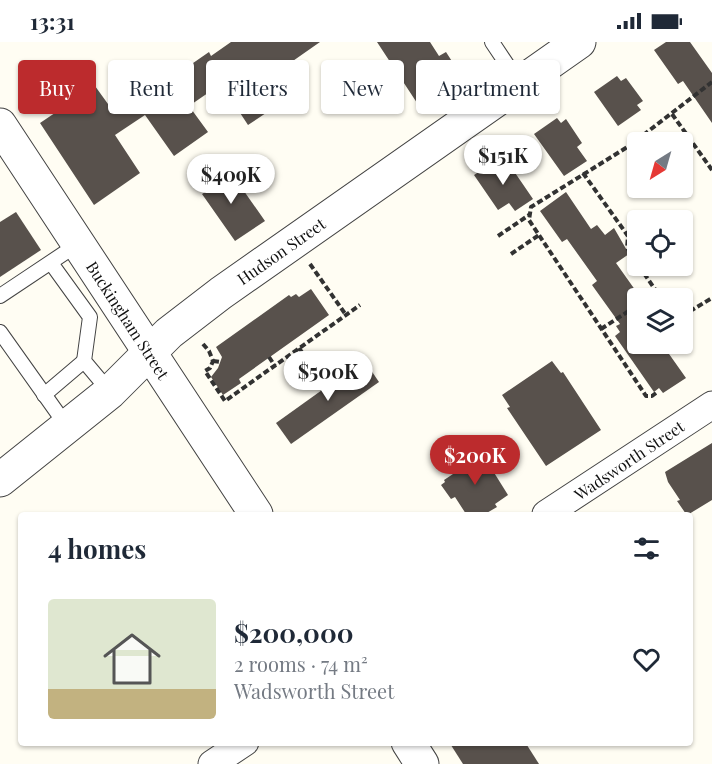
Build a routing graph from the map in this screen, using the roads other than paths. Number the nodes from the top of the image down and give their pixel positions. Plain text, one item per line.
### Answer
1 (492, 42) edge
2 (579, 42) edge
3 (504, 60) edge
4 (554, 60) edge
5 (477, 114) edge
6 (0, 125) edge
7 (79, 243) junction
8 (51, 262) junction
9 (0, 296) edge
10 (103, 308) junction
11 (0, 332) edge
12 (150, 353) junction
13 (84, 361) junction
14 (110, 392) junction
15 (44, 395) junction
16 (712, 405) edge
17 (66, 425) junction
18 (0, 480) edge
19 (255, 512) edge
20 (549, 512) edge
21 (239, 746) edge
22 (411, 746) edge
23 (212, 764) edge
24 (422, 764) edge

1 - 3 lane
2 - 4 street, Hudson Street
5 - 12 street, Hudson Street
6 - 7 street, Buckingham Street
7 - 8 lane
7 - 10 street, Buckingham Street
8 - 9 lane
8 - 10 lane
10 - 12 street, Buckingham Street
10 - 13 lane
11 - 15 lane
12 - 14 street, Hudson Street
12 - 19 street, Buckingham Street
13 - 14 lane
13 - 15 lane
14 - 17 street, Hudson Street
15 - 17 lane
16 - 20 street, Wadsworth Street
17 - 18 street, Hudson Street
21 - 23 street
22 - 24 street

